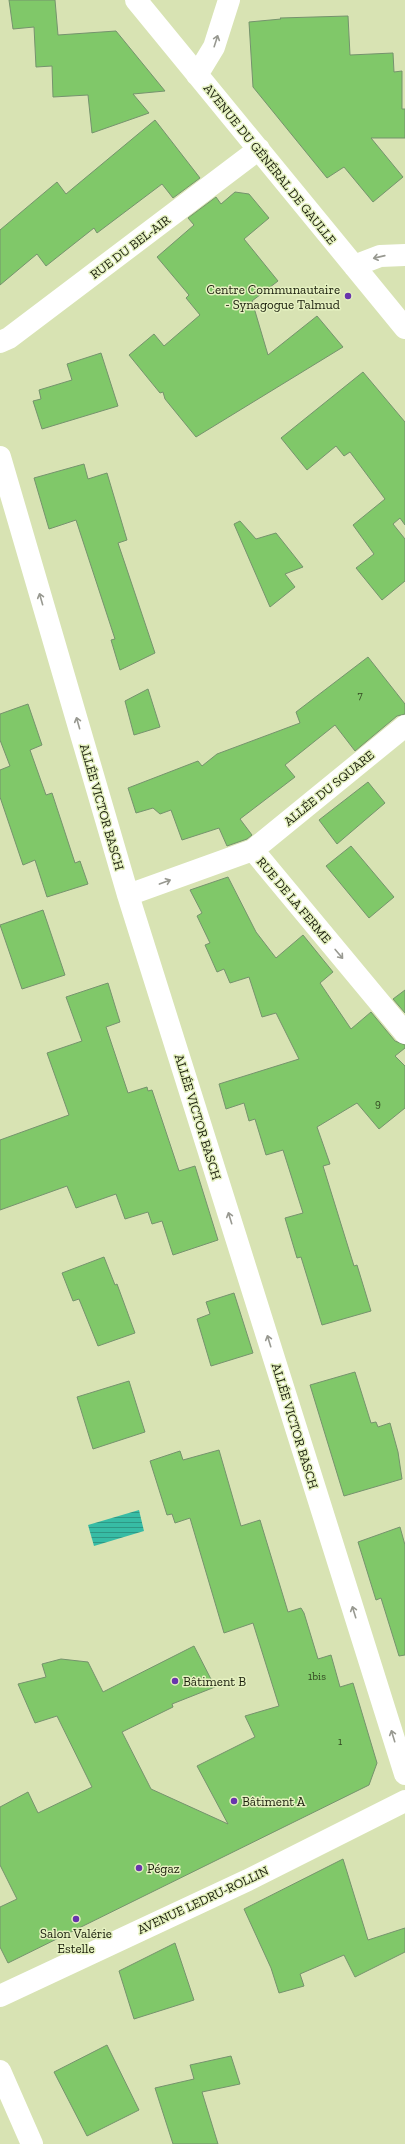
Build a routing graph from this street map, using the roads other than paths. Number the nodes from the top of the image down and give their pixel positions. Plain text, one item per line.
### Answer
1 (136, 0) edge
2 (229, 0) edge
3 (197, 75) junction
4 (259, 149) junction
5 (405, 255) edge
6 (354, 266) junction
7 (405, 328) edge
8 (0, 342) edge
9 (0, 457) edge
10 (405, 726) edge
11 (253, 850) junction
12 (128, 895) junction
13 (405, 1033) edge
14 (405, 1774) edge
15 (405, 1801) edge
16 (0, 1996) edge
17 (0, 2071) edge
18 (32, 2144) edge

1 - 3 street, AVENUE DU GÉNÉRAL DE GAULLE
3 -> 2 street
3 - 4 street, AVENUE DU GÉNÉRAL DE GAULLE
4 - 6 street, AVENUE DU GÉNÉRAL DE GAULLE
4 - 8 street, RUE DU BEL-AIR
5 -> 6 street
6 - 7 street, AVENUE DU GÉNÉRAL DE GAULLE
12 -> 9 street, ALLÉE VICTOR BASCH
10 - 11 street, ALLÉE DU SQUARE
12 -> 11 street, RUE DE LA FERME
11 -> 13 street, RUE DE LA FERME
14 -> 12 street, ALLÉE VICTOR BASCH
15 - 16 street, AVENUE LEDRU-ROLLIN
17 - 18 street

